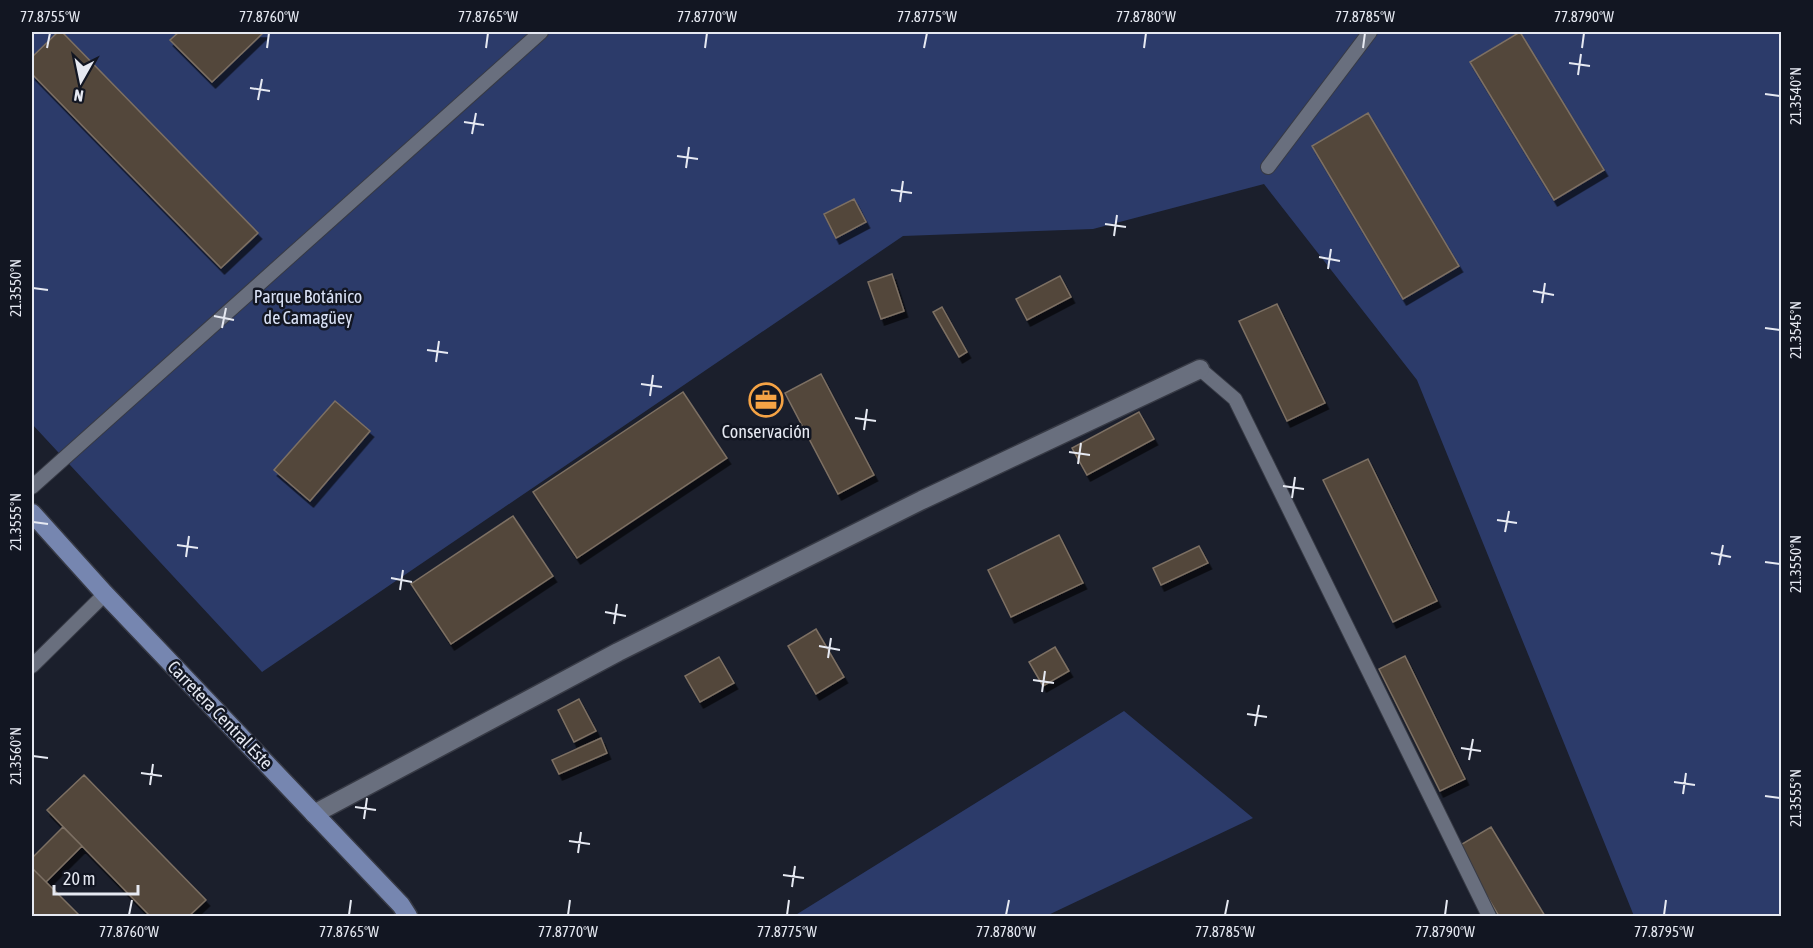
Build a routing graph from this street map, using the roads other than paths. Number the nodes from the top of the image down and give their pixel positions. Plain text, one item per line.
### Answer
1 (541, 32) edge
2 (1370, 32) edge
3 (1268, 167) dead end
4 (1200, 369) joint
5 (32, 487) edge
6 (32, 513) edge
7 (105, 594) junction
8 (32, 666) edge
9 (315, 814) junction
10 (408, 916) edge
11 (1489, 916) edge

1 - 5 lane
2 - 3 lane
4 - 9 street
4 - 11 lane
6 - 7 main road, Carretera Central Este
7 - 8 lane
7 - 9 main road, Carretera Central Este
9 - 10 main road, Carretera Central Este

